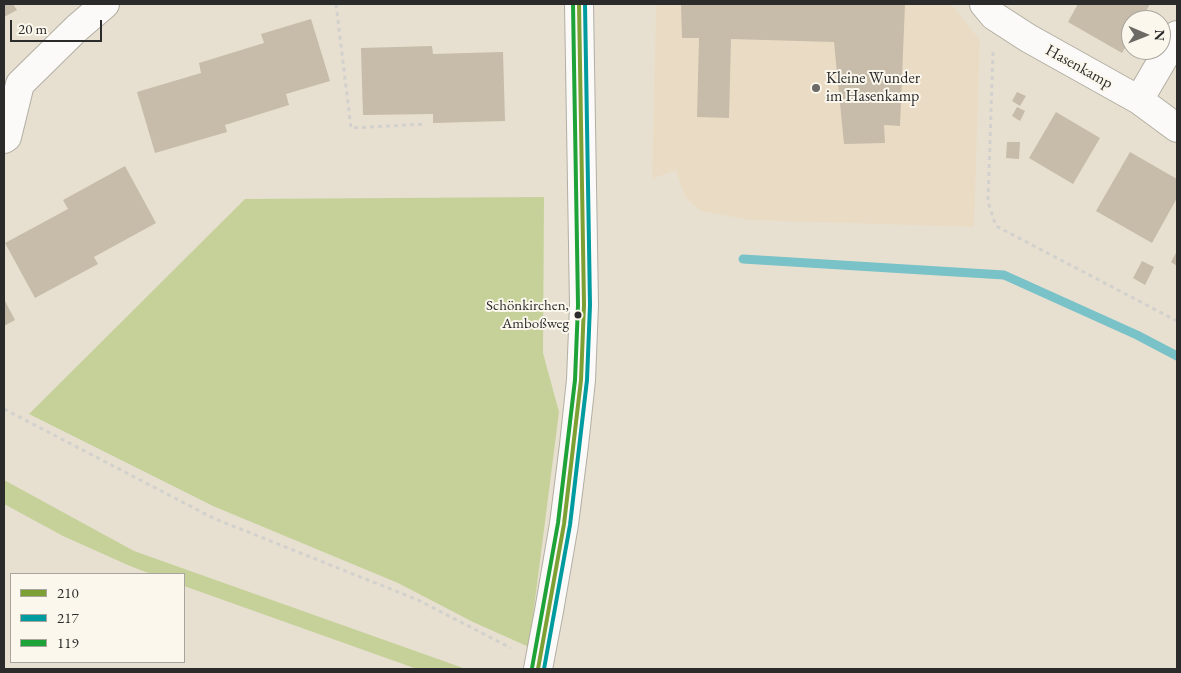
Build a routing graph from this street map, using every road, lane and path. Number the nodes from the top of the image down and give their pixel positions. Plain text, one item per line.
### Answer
1 (105, 4) edge
2 (336, 4) edge
3 (579, 4) edge
4 (989, 10) edge
5 (1177, 35) edge
6 (1139, 100) junction
7 (426, 124) dead end
8 (1177, 128) edge
9 (4, 139) edge
10 (1177, 321) edge
11 (4, 409) edge
12 (539, 663) edge

1 - 9 street
2 - 7 path
3 - 12 street
4 - 6 street, Hasenkamp
4 - 10 path
5 - 6 street
6 - 8 street, Hasenkamp
11 - 12 path

